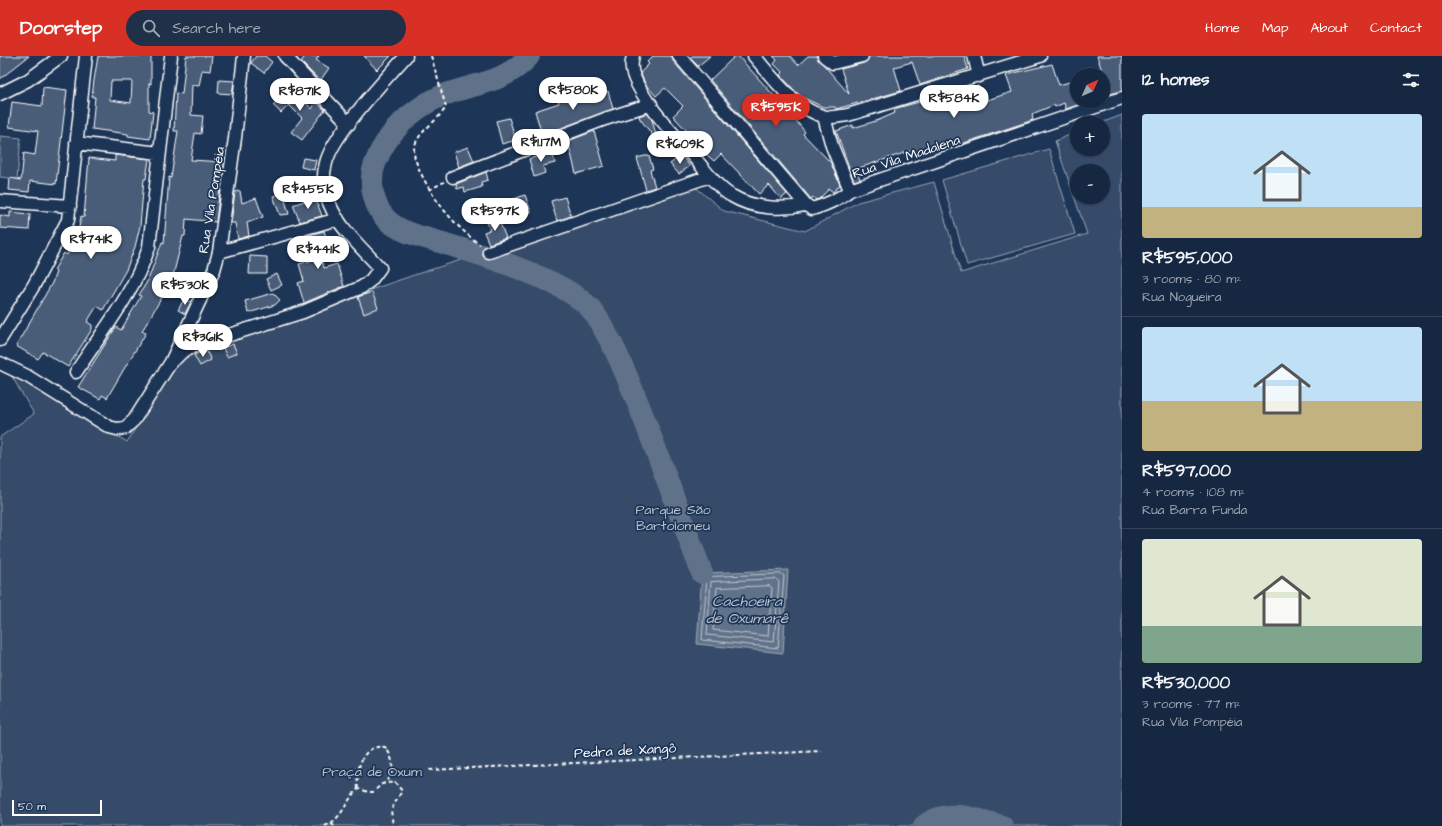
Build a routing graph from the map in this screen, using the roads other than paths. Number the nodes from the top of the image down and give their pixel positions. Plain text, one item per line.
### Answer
1 (61, 56) edge
2 (86, 56) edge
3 (171, 56) edge
4 (244, 56) edge
5 (285, 56) edge
6 (633, 56) edge
7 (679, 56) edge
8 (754, 56) edge
9 (824, 56) edge
10 (862, 56) edge
11 (974, 56) edge
12 (1040, 56) edge
13 (403, 57) edge
14 (979, 76) junction
15 (0, 94) edge
16 (1122, 98) edge
17 (651, 104) junction
18 (824, 117) junction
19 (349, 124) junction
20 (76, 143) junction
21 (159, 153) junction
22 (710, 176) junction
23 (453, 177) road end
24 (850, 190) junction
25 (0, 200) edge
26 (806, 205) junction
27 (70, 206) junction
28 (338, 220) junction
29 (219, 252) junction
30 (489, 252) road end
31 (0, 340) edge
32 (171, 362) junction
33 (0, 363) edge
34 (76, 372) dead end

1 - 15 street
2 - 20 street
3 - 21 street
4 - 29 street, Rua Vila Pompéia
5 - 19 street
6 - 17 street, Rua Vila Madalena
7 - 26 street
8 - 18 street
9 - 10 street
11 - 14 street
12 - 14 street
13 - 19 street
14 - 18 street
16 - 24 street, Rua Vila Madalena
17 - 22 street, Rua Vila Madalena
17 - 23 street
18 - 24 street
19 - 28 street
20 - 21 street
20 - 27 street
21 - 34 street
22 - 26 street, Rua Vila Madalena
22 - 30 street
24 - 26 street, Rua Vila Madalena
25 - 27 street
27 - 31 street
28 - 29 street
28 - 32 street
29 - 32 street, Rua Vila Pompéia
32 - 33 street

